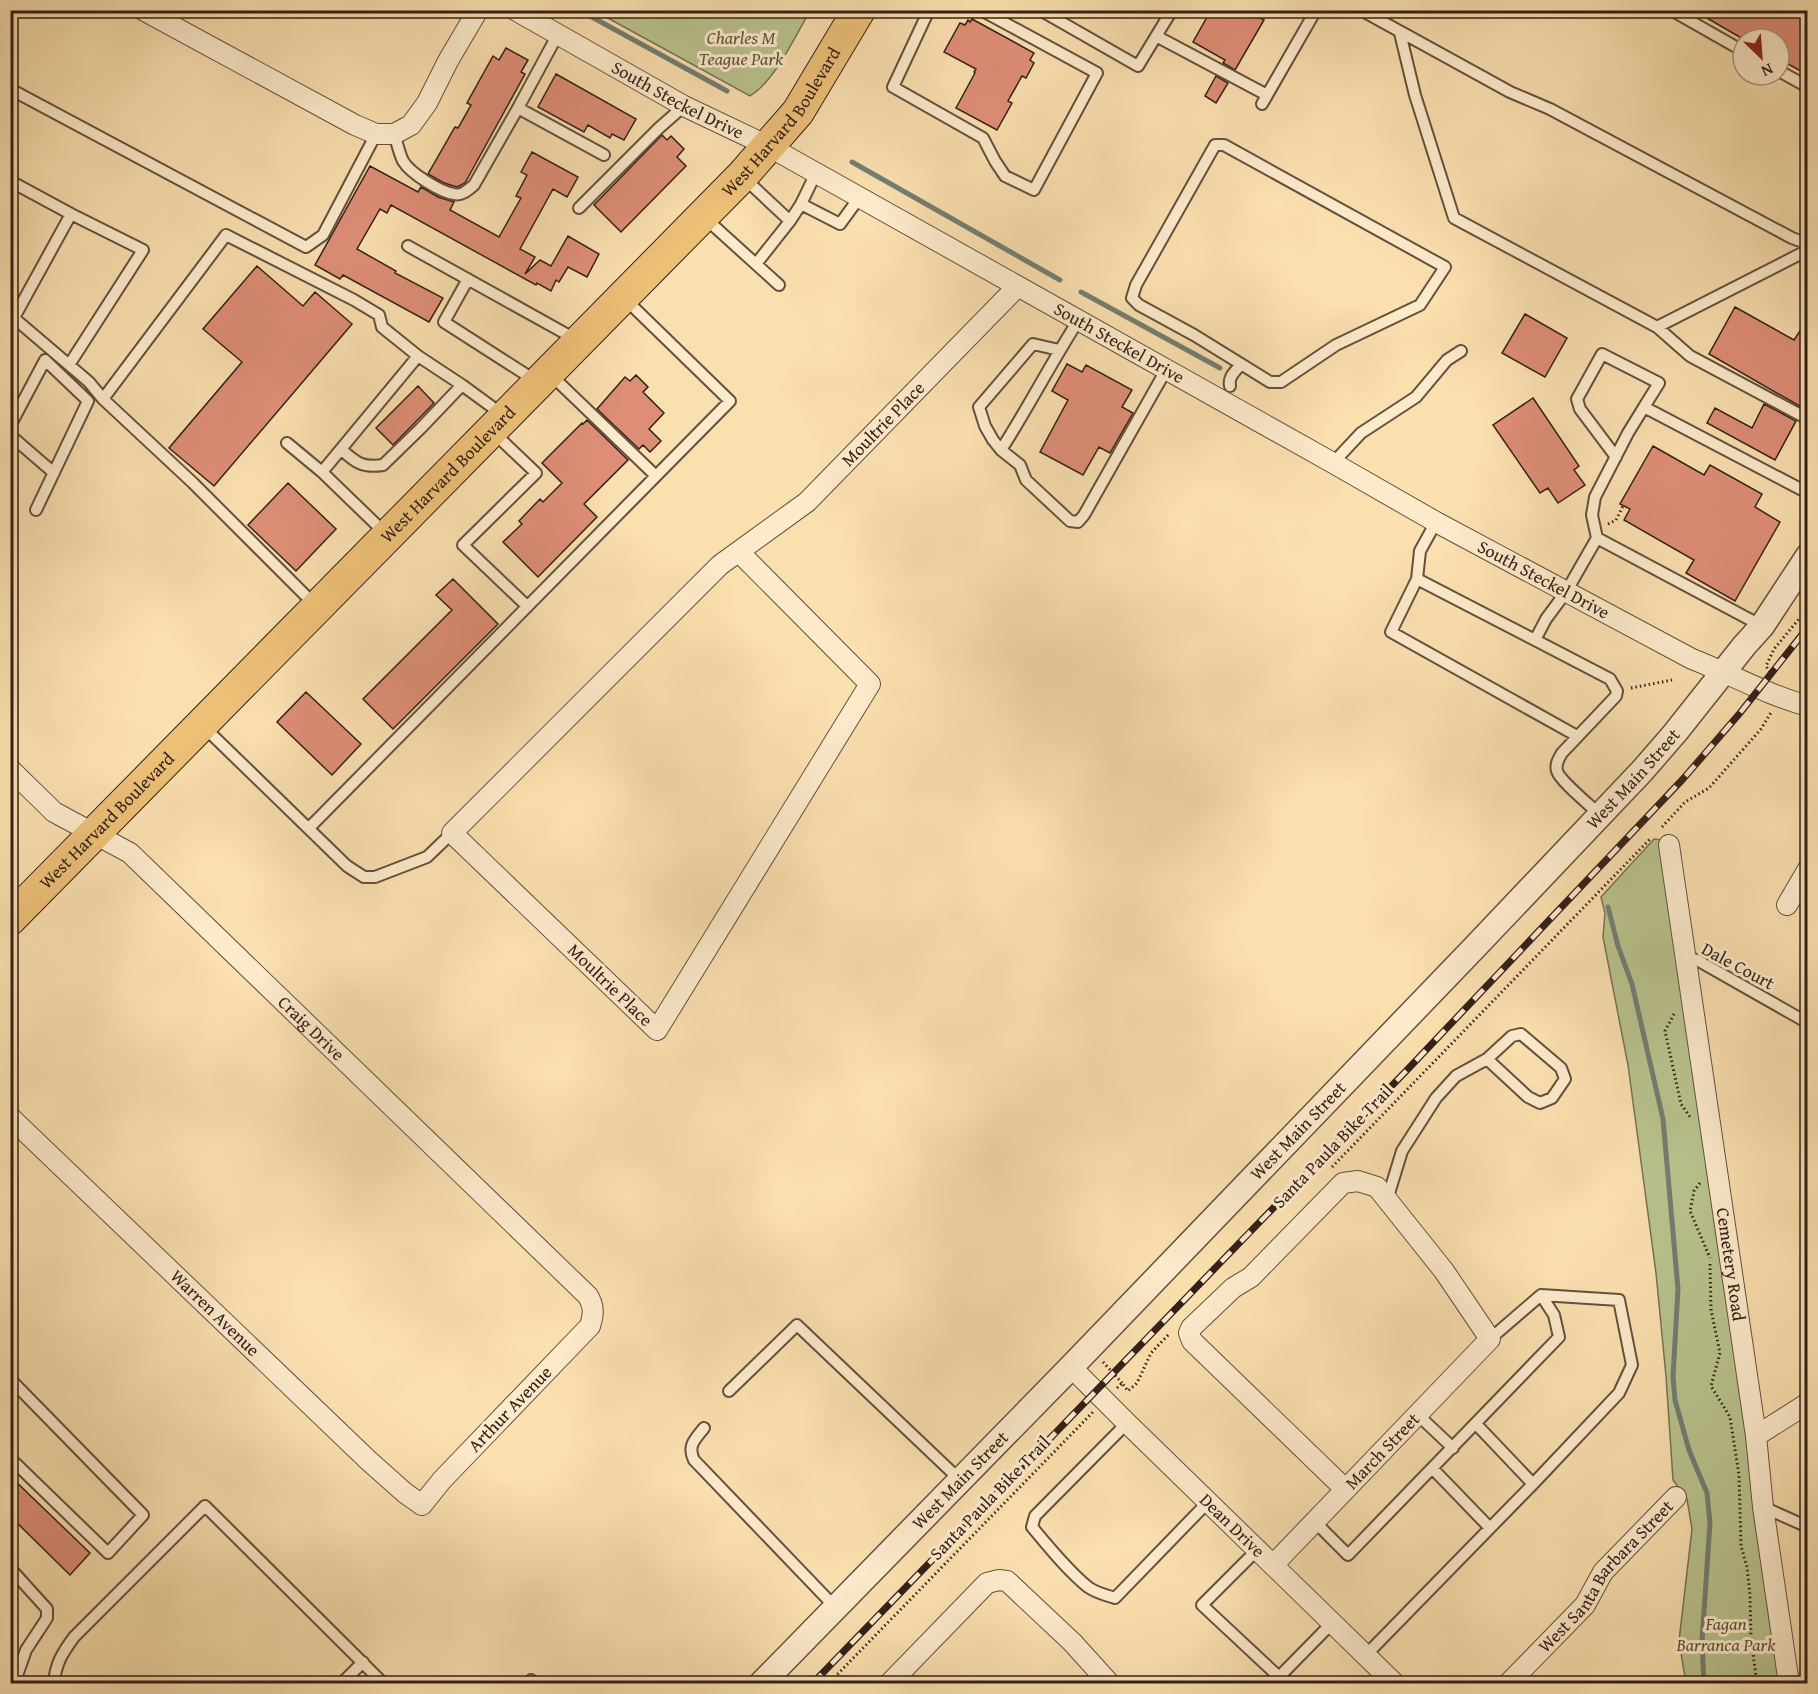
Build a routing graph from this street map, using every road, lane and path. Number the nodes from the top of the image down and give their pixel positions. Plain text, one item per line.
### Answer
1 (143, 10) edge
2 (478, 10) edge
3 (515, 10) edge
4 (859, 10) edge
5 (929, 10) edge
6 (981, 10) edge
7 (1040, 10) edge
8 (1172, 10) edge
9 (1316, 10) edge
10 (1361, 10) edge
11 (1671, 10) edge
12 (1400, 33) junction
13 (558, 34) junction
14 (1156, 36) junction
15 (1731, 44) edge
16 (1791, 78) edge
17 (1808, 87) edge
18 (10, 89) edge
19 (684, 106) junction
20 (518, 108) junction
21 (385, 134) junction
22 (768, 146) junction
23 (604, 155) dead end
24 (816, 173) junction
25 (742, 176) junction
26 (10, 181) edge
27 (859, 198) junction
28 (801, 204) junction
29 (579, 208) dead end
30 (71, 214) junction
31 (703, 216) junction
32 (790, 221) junction
33 (1808, 244) edge
34 (408, 246) dead end
35 (1808, 250) edge
36 (756, 264) junction
37 (468, 279) junction
38 (779, 285) dead end
39 (1017, 287) junction
40 (623, 298) junction
41 (12, 321) edge
42 (1078, 321) junction
43 (1657, 327) junction
44 (579, 341) junction
45 (1059, 350) junction
46 (1461, 351) dead end
47 (418, 356) junction
48 (69, 365) junction
49 (1240, 367) junction
50 (1166, 370) junction
51 (544, 378) junction
52 (462, 385) junction
53 (1226, 394) junction
54 (103, 399) junction
55 (1644, 407) junction
56 (1808, 419) edge
57 (499, 424) junction
58 (10, 426) edge
59 (10, 435) edge
60 (287, 443) dead end
61 (342, 450) junction
62 (1001, 450) junction
63 (1616, 457) junction
64 (1333, 463) junction
65 (322, 472) junction
66 (54, 473) junction
67 (656, 476) junction
68 (1808, 493) edge
69 (1623, 506) dead end
70 (36, 510) dead end
71 (1436, 522) junction
72 (1606, 524) dead end
73 (388, 535) junction
74 (1597, 538) junction
75 (739, 552) junction
76 (1808, 556) edge
77 (1417, 579) junction
78 (1566, 592) junction
79 (527, 606) junction
80 (318, 608) junction
81 (1808, 608) edge
82 (1762, 626) junction
83 (1535, 640) junction
84 (1725, 671) junction
85 (1672, 680) dead end
86 (1617, 691) junction
87 (1782, 699) junction
88 (1808, 706) edge
89 (202, 725) junction
90 (1577, 735) junction
91 (10, 769) edge
92 (1600, 815) junction
93 (309, 828) junction
94 (452, 833) junction
95 (94, 834) junction
96 (1660, 837) junction
97 (1808, 869) edge
98 (1787, 905) dead end
99 (10, 919) edge
100 (1685, 957) junction
101 (1689, 986) junction
102 (1808, 1023) edge
103 (1487, 1059) junction
104 (10, 1117) edge
105 (1695, 1124) dead end
106 (1326, 1173) dead end
107 (1703, 1178) dead end
108 (1387, 1200) junction
109 (1541, 1295) junction
110 (594, 1311) joint
111 (1176, 1327) dead end
112 (1490, 1339) junction
113 (1071, 1367) junction
114 (10, 1379) edge
115 (729, 1391) dead end
116 (1104, 1400) junction
117 (1808, 1403) edge
118 (1417, 1414) junction
119 (1127, 1423) junction
120 (1476, 1424) junction
121 (704, 1428) dead end
122 (1756, 1436) junction
123 (1453, 1448) junction
124 (10, 1458) edge
125 (1433, 1469) junction
126 (959, 1479) junction
127 (1533, 1484) junction
128 (1346, 1489) junction
129 (1676, 1497) dead end
130 (1208, 1502) junction
131 (422, 1505) joint
132 (1763, 1507) junction
133 (1314, 1521) junction
134 (1808, 1527) edge
135 (1490, 1528) junction
136 (1257, 1550) junction
137 (1273, 1565) junction
138 (10, 1568) edge
139 (836, 1607) junction
140 (1332, 1623) junction
141 (1366, 1654) junction
142 (363, 1662) junction
143 (14, 1683) edge
144 (54, 1683) edge
145 (341, 1683) edge
146 (384, 1683) edge
147 (760, 1683) edge
148 (828, 1683) edge
149 (889, 1683) edge
150 (1110, 1683) edge
151 (1395, 1683) edge
152 (1508, 1683) edge
153 (1757, 1683) edge
154 (1789, 1683) edge

1 - 21 street
2 - 21 street
3 - 13 street, South Steckel Drive
4 - 22 main road, West Harvard Boulevard
5 - 6 lane
7 - 14 lane
8 - 14 lane
9 - 14 lane
10 - 12 lane
11 - 15 lane
12 - 33 lane
12 - 43 lane
13 - 19 street, South Steckel Drive
13 - 20 lane
16 - 17 lane
18 - 21 lane
19 - 22 street, South Steckel Drive
19 - 29 lane
20 - 21 lane
20 - 23 lane
22 - 24 street, South Steckel Drive
22 - 25 main road, West Harvard Boulevard
24 - 27 street, South Steckel Drive
24 - 28 lane
25 - 31 main road, West Harvard Boulevard
25 - 32 lane
26 - 30 lane
27 - 28 lane
27 - 39 street, South Steckel Drive
28 - 32 lane
30 - 41 lane
30 - 48 lane
31 - 36 lane
31 - 40 main road, West Harvard Boulevard
32 - 36 lane
34 - 37 lane
35 - 43 lane
36 - 38 lane
37 - 44 lane
37 - 51 lane
39 - 42 street, South Steckel Drive
39 - 75 street, Moultrie Place
40 - 44 main road, West Harvard Boulevard
40 - 67 lane
41 - 48 lane
42 - 45 lane
42 - 50 street, South Steckel Drive
43 - 56 lane
44 - 51 main road, West Harvard Boulevard
45 - 62 lane
45 - 62 lane
46 - 64 lane
47 - 52 lane
47 - 54 lane
47 - 61 lane
48 - 54 lane
49 - 49 lane
49 - 53 lane
50 - 53 street, South Steckel Drive
50 - 62 lane
51 - 57 main road, West Harvard Boulevard
51 - 67 lane
52 - 57 lane
52 - 61 lane
53 - 64 street, South Steckel Drive
54 - 80 lane
55 - 63 lane
55 - 63 lane
55 - 68 lane
57 - 73 main road, West Harvard Boulevard
57 - 79 lane
58 - 66 lane
59 - 66 lane
60 - 65 lane
61 - 65 lane
63 - 74 lane
64 - 71 street, South Steckel Drive
65 - 73 lane
66 - 70 lane
67 - 79 lane
69 - 72 path
71 - 77 lane
71 - 78 street, South Steckel Drive
73 - 80 main road, West Harvard Boulevard
74 - 78 lane
74 - 82 lane
75 - 94 street, Moultrie Place
75 - 94 street, Moultrie Place
76 - 82 street, West Main Street
77 - 83 lane
77 - 90 lane
78 - 83 lane
78 - 84 street, South Steckel Drive
79 - 93 lane
80 - 89 main road, West Harvard Boulevard
81 - 87 path
82 - 84 street, West Main Street
83 - 86 lane
84 - 87 street, South Steckel Drive
84 - 92 street, West Main Street
85 - 86 path
86 - 90 lane
87 - 88 street, South Steckel Drive
87 - 96 path, Santa Paula Bike Trail
89 - 93 lane
89 - 95 main road, West Harvard Boulevard
90 - 92 lane
91 - 95 street, Craig Drive
92 - 113 street, West Main Street
93 - 94 lane
95 - 99 main road, West Harvard Boulevard
95 - 110 street, Craig Drive
96 - 100 street, Cemetery Road
96 - 106 path, Santa Paula Bike Trail
97 - 98 street
100 - 101 street, Cemetery Road
100 - 102 lane, Dale Court
101 - 105 path
101 - 122 street, Cemetery Road
103 - 103 lane
103 - 108 lane
104 - 131 street, Warren Avenue
107 - 153 path
108 - 112 street
108 - 128 street
109 - 112 lane
109 - 120 lane
109 - 127 lane
110 - 131 street, Arthur Avenue
111 - 116 path, Santa Paula Bike Trail
112 - 118 street, March Street
113 - 116 street, Dean Drive
113 - 126 street, West Main Street
114 - 124 lane
115 - 126 lane
116 - 119 street, Dean Drive
116 - 148 path, Santa Paula Bike Trail
117 - 122 street
118 - 123 lane
118 - 128 street, March Street
119 - 130 street, Dean Drive
119 - 130 lane
120 - 123 lane
120 - 127 lane
121 - 139 lane
122 - 132 street, Cemetery Road
123 - 125 lane
125 - 133 lane
125 - 135 lane
126 - 139 street, West Main Street
127 - 135 lane
128 - 133 street, March Street
129 - 152 street, West Santa Barbara Street
130 - 136 street, Dean Drive
132 - 134 lane
132 - 154 street, Cemetery Road
133 - 137 street, March Street
135 - 141 lane
136 - 137 street, Dean Drive
136 - 140 lane
137 - 140 street, Dean Drive
138 - 143 lane
139 - 147 street, West Main Street
140 - 141 street, Dean Drive
141 - 151 street, Dean Drive
142 - 144 lane
142 - 145 lane
142 - 146 lane
149 - 150 street

